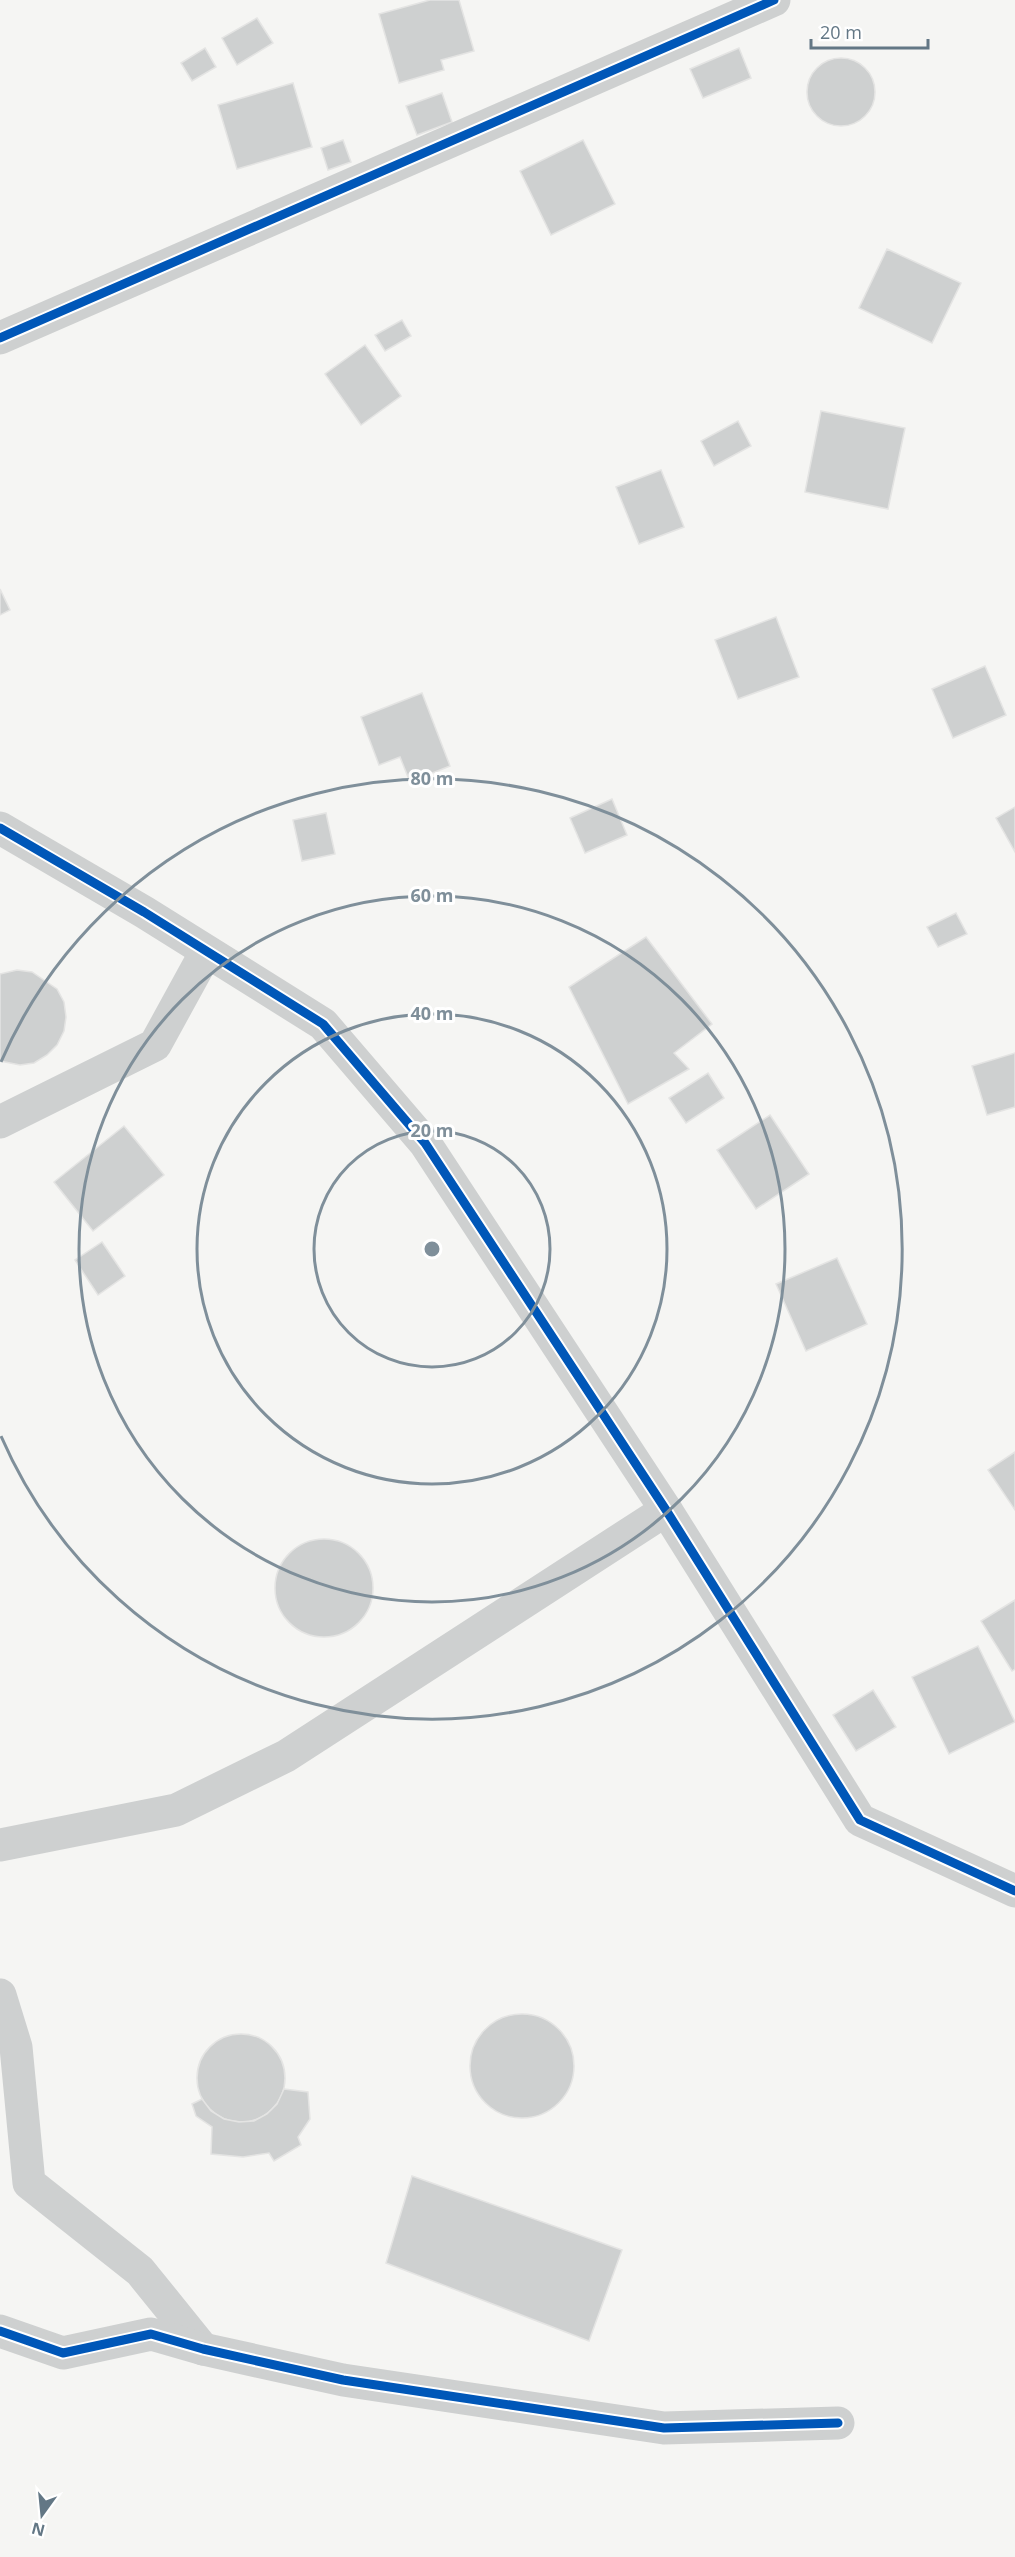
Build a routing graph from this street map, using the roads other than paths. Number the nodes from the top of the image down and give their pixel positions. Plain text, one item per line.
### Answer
1 (774, 0) edge
2 (0, 338) edge
3 (0, 828) edge
4 (206, 952) junction
5 (0, 1122) edge
6 (666, 1510) junction
7 (0, 1845) edge
8 (1015, 1891) edge
9 (0, 1995) edge
10 (0, 2331) edge
11 (203, 2349) junction
12 (838, 2423) dead end

1 - 2 street
3 - 4 street
4 - 5 street
4 - 6 street
6 - 7 street
6 - 8 street
9 - 11 street
10 - 11 street
11 - 12 street

